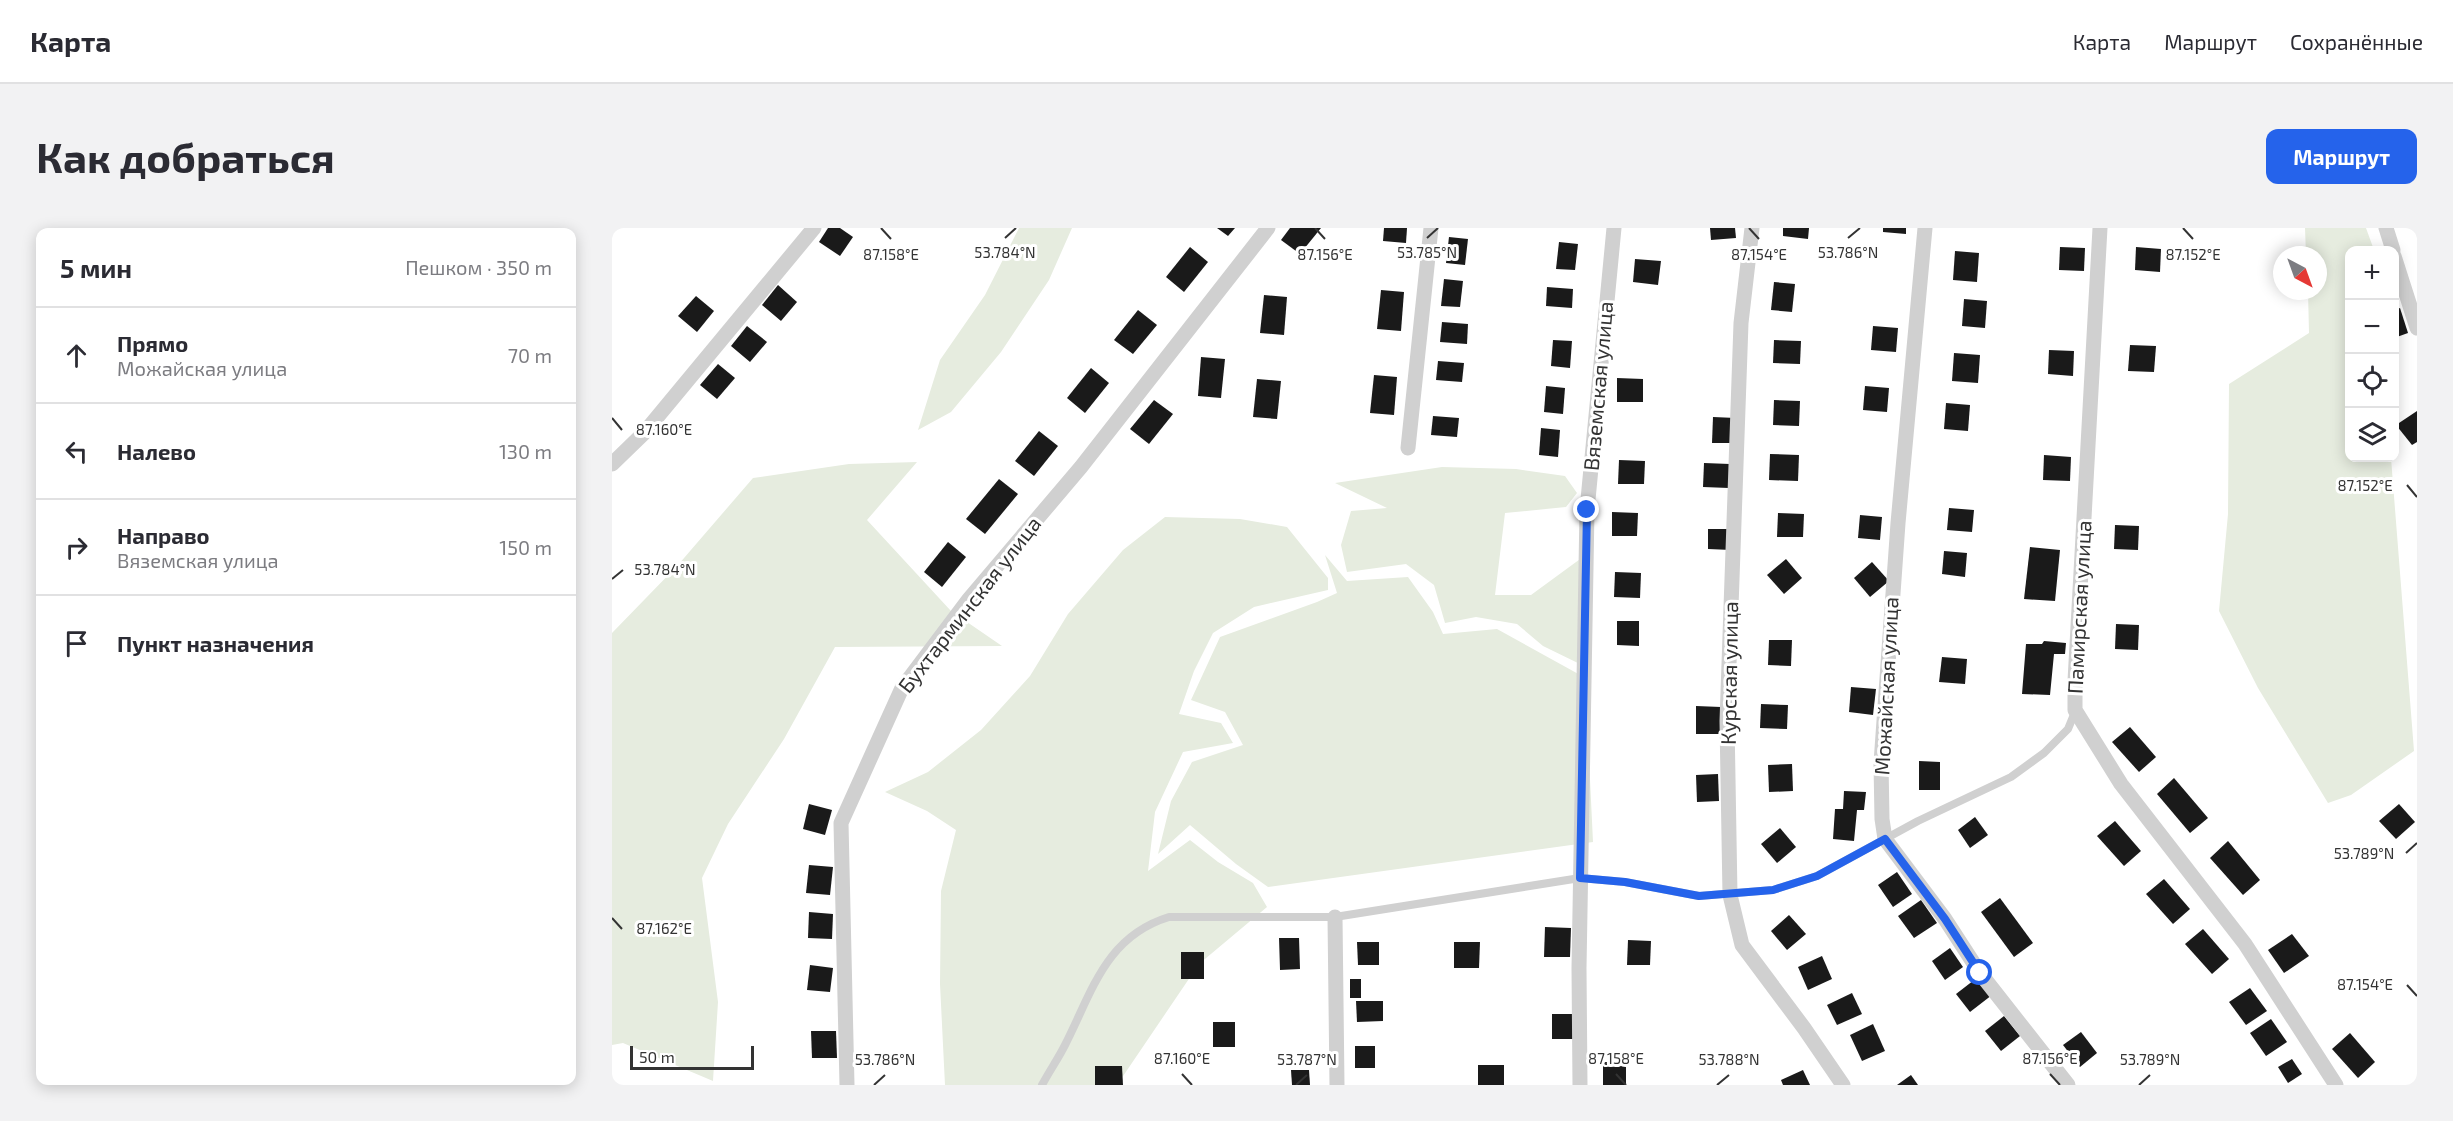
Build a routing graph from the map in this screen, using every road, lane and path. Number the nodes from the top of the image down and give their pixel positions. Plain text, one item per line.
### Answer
1 (1269, 228) edge
2 (1431, 228) edge
3 (1614, 228) edge
4 (1752, 228) edge
5 (1925, 228) edge
6 (2100, 228) edge
7 (2386, 228) edge
8 (810, 229) edge
9 (2392, 246) edge
10 (2399, 272) edge
11 (2417, 328) edge
12 (1408, 448) dead end
13 (612, 464) edge
14 (2075, 710) junction
15 (1885, 839) junction
16 (1580, 878) junction
17 (1730, 895) junction
18 (1335, 917) junction
19 (847, 1085) edge
20 (1042, 1085) edge
21 (1337, 1085) edge
22 (1580, 1085) edge
23 (1843, 1085) edge
24 (2068, 1085) edge
25 (2336, 1085) edge

1 - 19 street, Бухтарминская улица
2 - 12 street
3 - 16 street, Вяземская улица
4 - 17 street, Курская улица
5 - 15 street, Можайская улица
6 - 14 street, Памирская улица
7 - 9 street
8 - 13 street
10 - 11 street
14 - 15 lane
14 - 25 street, Памирская улица
15 - 17 lane
15 - 24 street
16 - 17 lane
16 - 18 lane
16 - 22 street, Вяземская улица
17 - 23 street, Курская улица
18 - 20 lane
18 - 21 street

